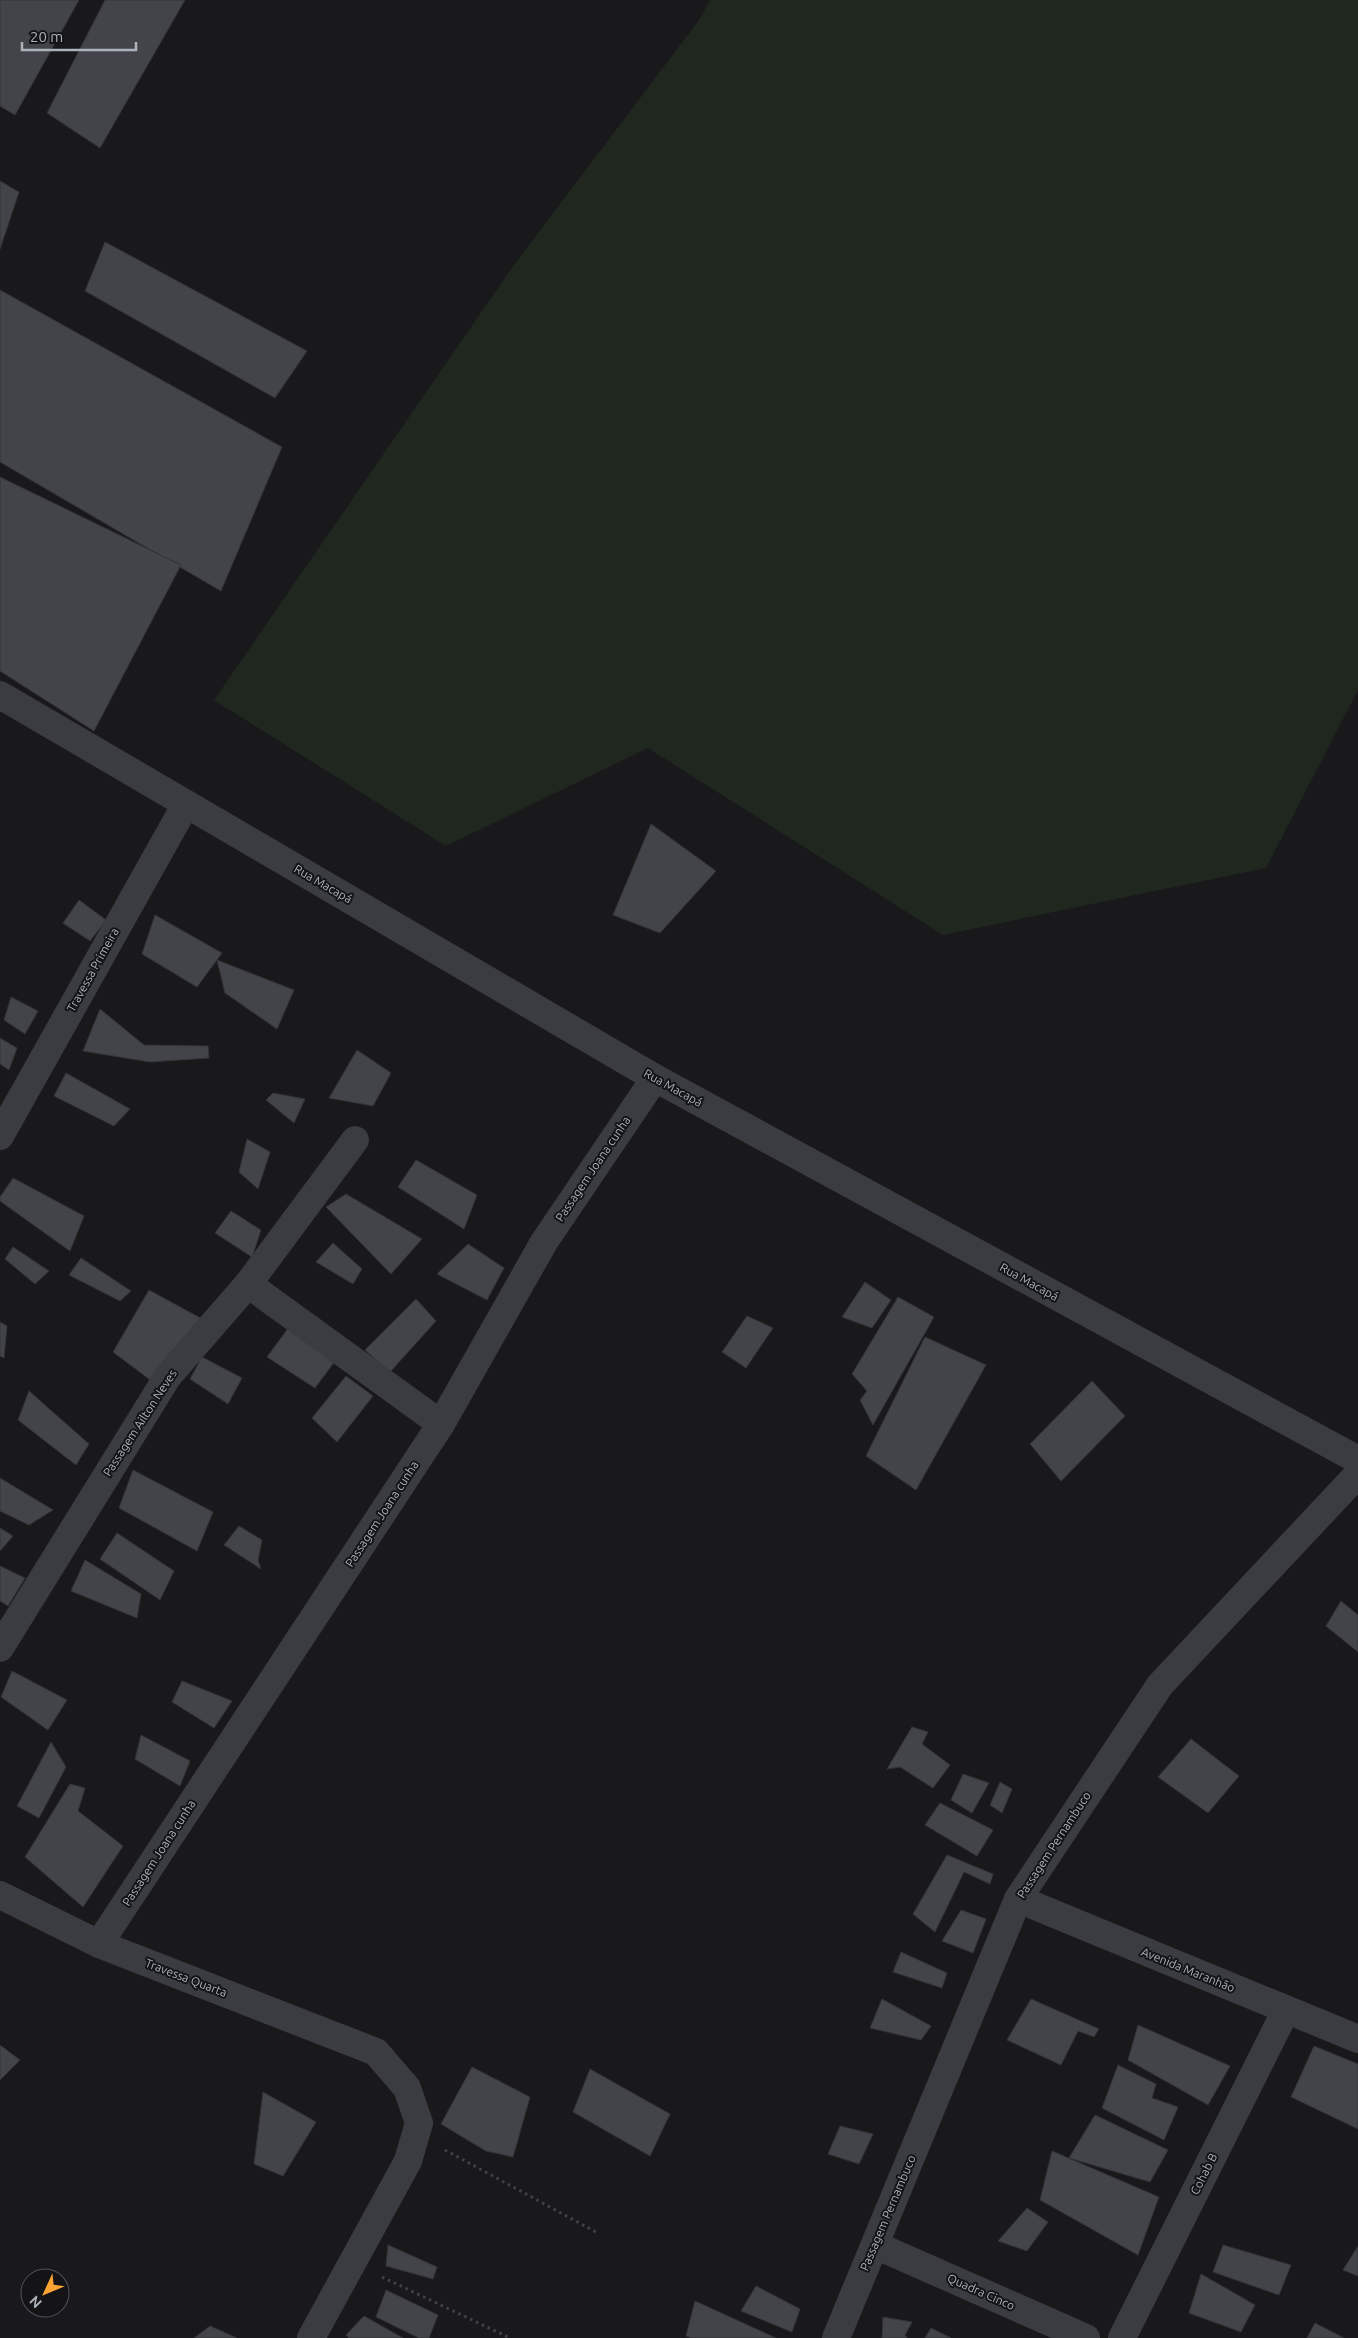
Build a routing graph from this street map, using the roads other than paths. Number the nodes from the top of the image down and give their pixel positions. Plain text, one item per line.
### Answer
1 (0, 695) edge
2 (186, 804) junction
3 (655, 1078) junction
4 (0, 1136) edge
5 (355, 1140) dead end
6 (248, 1284) junction
7 (441, 1424) junction
8 (1358, 1460) edge
9 (1358, 1474) edge
10 (0, 1648) edge
11 (0, 1895) edge
12 (1018, 1899) junction
13 (99, 1944) junction
14 (1286, 2010) junction
15 (1358, 2040) edge
16 (876, 2245) junction
17 (311, 2338) edge
18 (836, 2338) edge
19 (1086, 2338) edge
20 (1122, 2338) edge

1 - 2 street, Rua Macapá
2 - 3 street, Rua Macapá
2 - 4 street, Travessa Primeira
3 - 7 street, Passagem Joana cunha
3 - 8 street, Rua Macapá
5 - 6 street, Passagem Ailton Neves
6 - 7 street
6 - 10 street, Passagem Ailton Neves
7 - 13 street, Passagem Joana cunha
9 - 12 street, Passagem Pernambuco
11 - 13 street, Travessa Quarta
12 - 14 street, Avenida Maranhão
12 - 16 street, Passagem Pernambuco
13 - 17 street, Travessa Quarta
14 - 15 street, Avenida Maranhão
14 - 20 street, Cohab B
16 - 18 street, Passagem Pernambuco
16 - 19 street, Quadra Cinco

